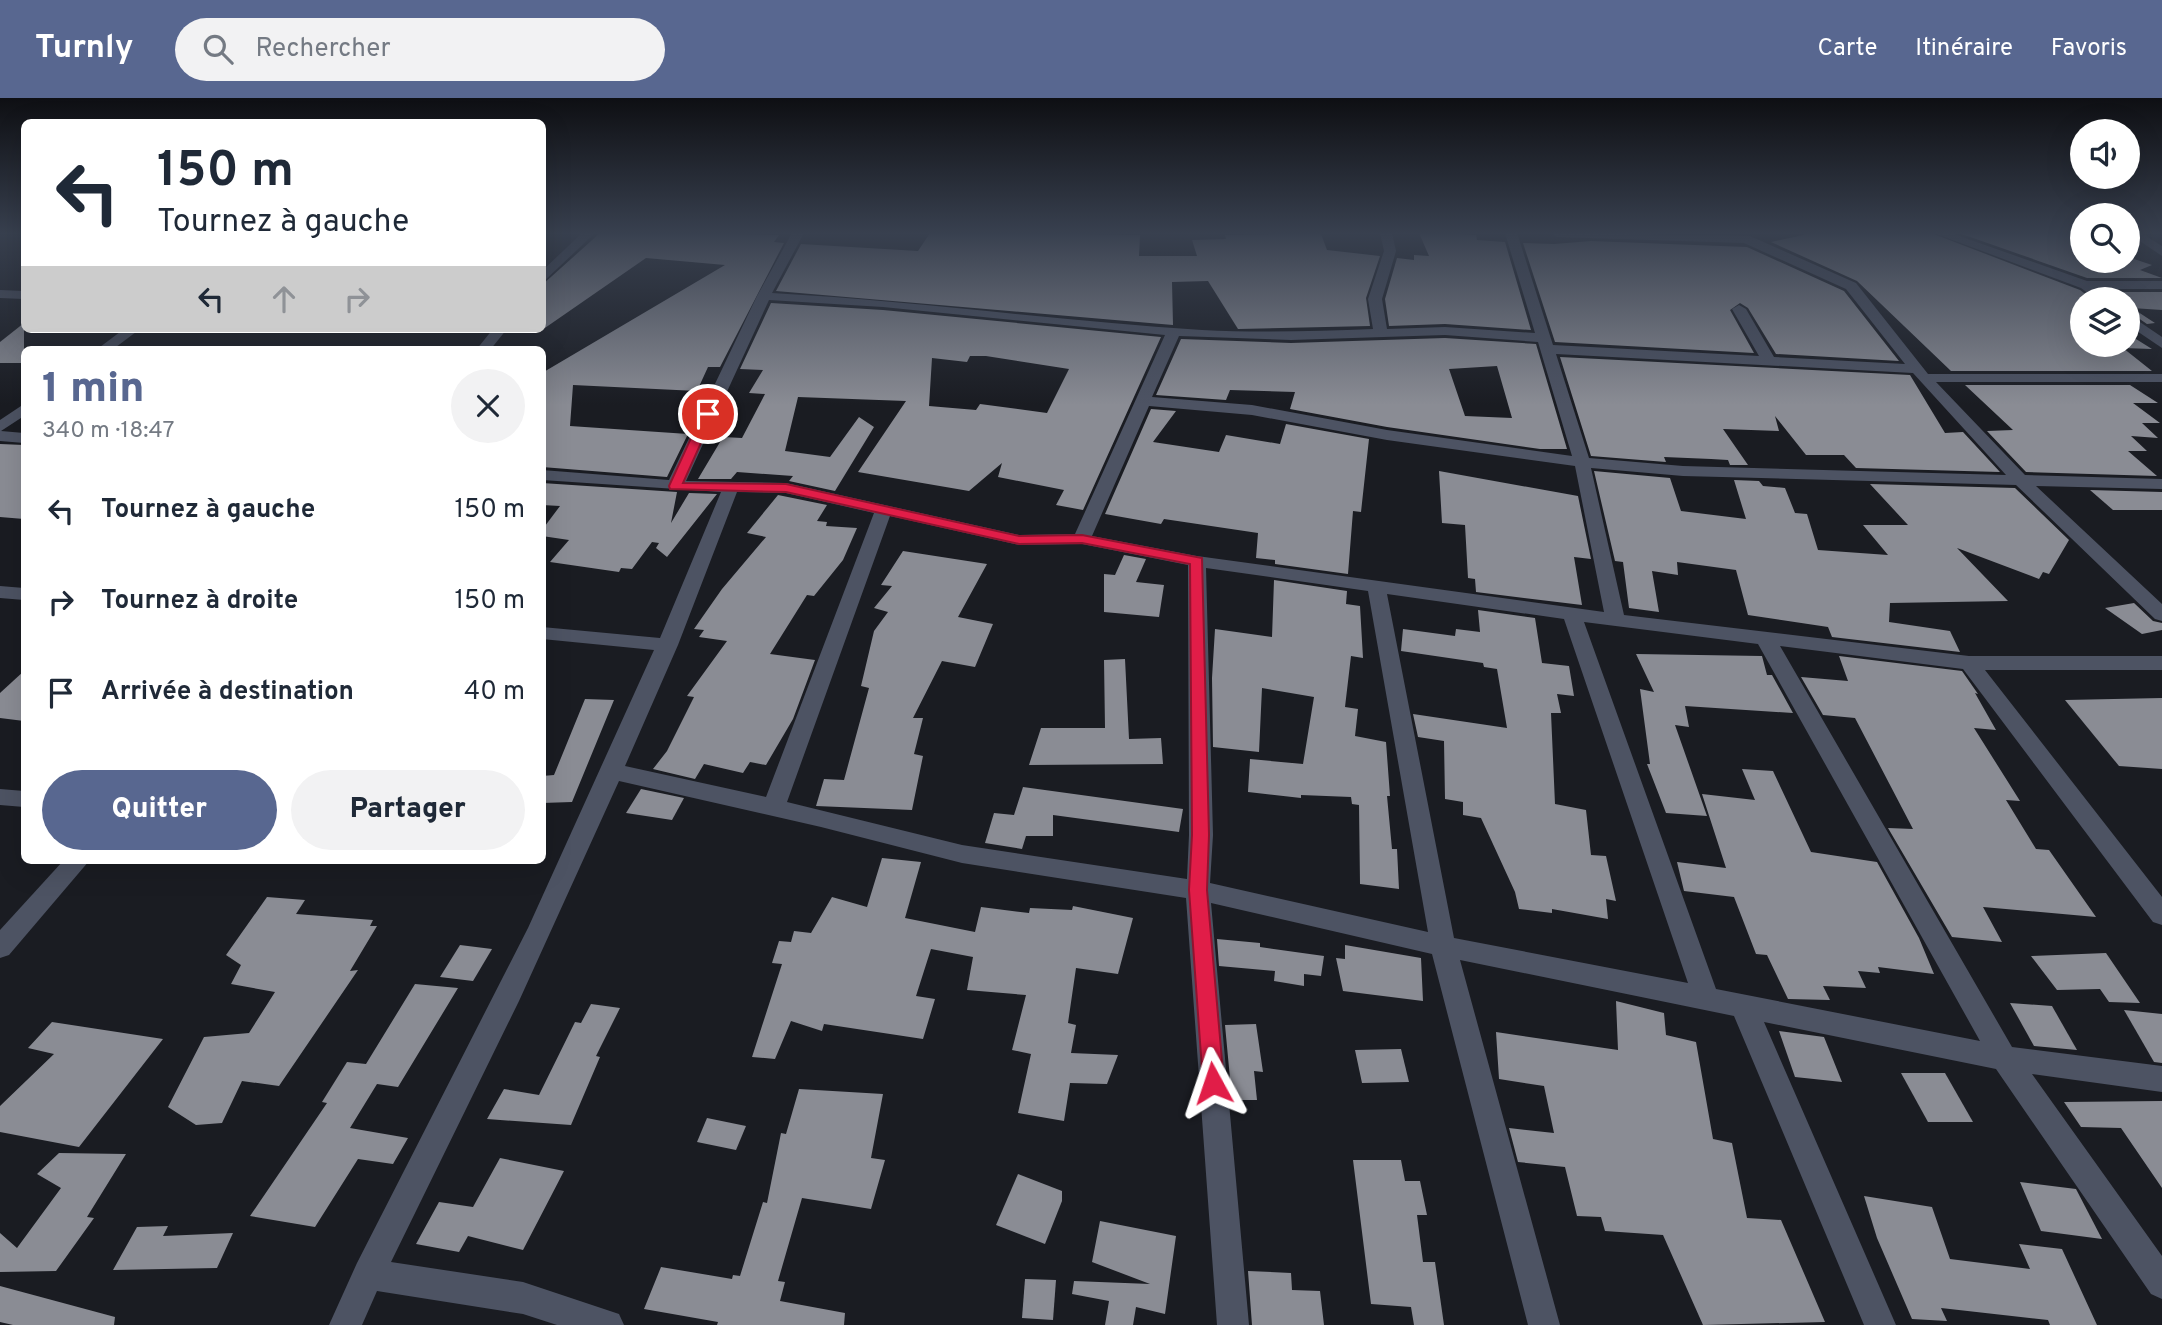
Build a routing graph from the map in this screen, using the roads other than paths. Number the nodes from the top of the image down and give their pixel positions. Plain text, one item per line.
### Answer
1 (767, 290) edge
2 (1379, 290) edge
3 (1530, 290) edge
4 (1856, 290) edge
5 (0, 295) edge
6 (21, 295) edge
7 (764, 296) junction
8 (1739, 309) dead end
9 (2140, 327) edge
10 (1174, 331) junction
11 (1380, 331) junction
12 (127, 333) edge
13 (1547, 343) junction
14 (2162, 344) edge
15 (109, 346) edge
16 (1769, 361) junction
17 (1920, 373) junction
18 (2162, 378) edge
19 (1146, 401) junction
20 (21, 411) edge
21 (0, 427) edge
22 (0, 436) edge
23 (21, 438) edge
24 (1582, 462) junction
25 (546, 475) edge
26 (2021, 481) junction
27 (2162, 484) edge
28 (675, 486) junction
29 (731, 487) junction
30 (884, 510) junction
31 (1082, 539) junction
32 (1197, 561) junction
33 (1376, 584) junction
34 (0, 592) edge
35 (21, 594) edge
36 (1572, 614) junction
37 (2162, 615) edge
38 (1615, 620) junction
39 (546, 633) edge
40 (1765, 638) junction
41 (668, 645) junction
42 (1969, 663) junction
43 (2162, 663) edge
44 (614, 772) junction
45 (0, 797) edge
46 (21, 799) edge
47 (774, 807) junction
48 (74, 864) edge
49 (1198, 890) junction
50 (2162, 915) edge
51 (1443, 946) junction
52 (0, 947) edge
53 (1706, 999) junction
54 (1744, 1007) junction
55 (2004, 1058) junction
56 (2162, 1079) edge
57 (368, 1274) junction
58 (2162, 1283) edge
59 (345, 1325) edge
60 (608, 1325) edge
61 (1233, 1325) edge
62 (1544, 1325) edge
63 (1880, 1325) edge

1 - 7 street
2 - 11 street
3 - 13 street
4 - 17 street
5 - 6 street
7 - 10 street
7 - 28 street
8 - 16 street
9 - 14 street
10 - 11 street
10 - 19 street
11 - 13 street
12 - 15 street
13 - 16 street
13 - 24 street
16 - 17 street
17 - 18 street
17 - 26 street
19 - 24 street
19 - 31 street
20 - 21 street
22 - 23 street
24 - 26 street
24 - 38 street
25 - 28 street
26 - 27 street
26 - 37 street
28 - 29 street
29 - 30 street
29 - 41 street
30 - 31 street
30 - 47 street
31 - 32 street
32 - 33 street
32 - 49 street
33 - 36 street
33 - 51 street
34 - 35 street
36 - 38 street
36 - 53 street
38 - 40 street
39 - 41 street
40 - 42 street
40 - 55 street
41 - 44 street
42 - 43 street
42 - 50 street
44 - 47 street
44 - 57 street
45 - 46 street
47 - 49 street
48 - 52 street
49 - 51 street
49 - 61 street
51 - 53 street
51 - 62 street
53 - 54 street
54 - 55 street
54 - 63 street
55 - 56 street
55 - 58 street
57 - 59 street
57 - 60 street

